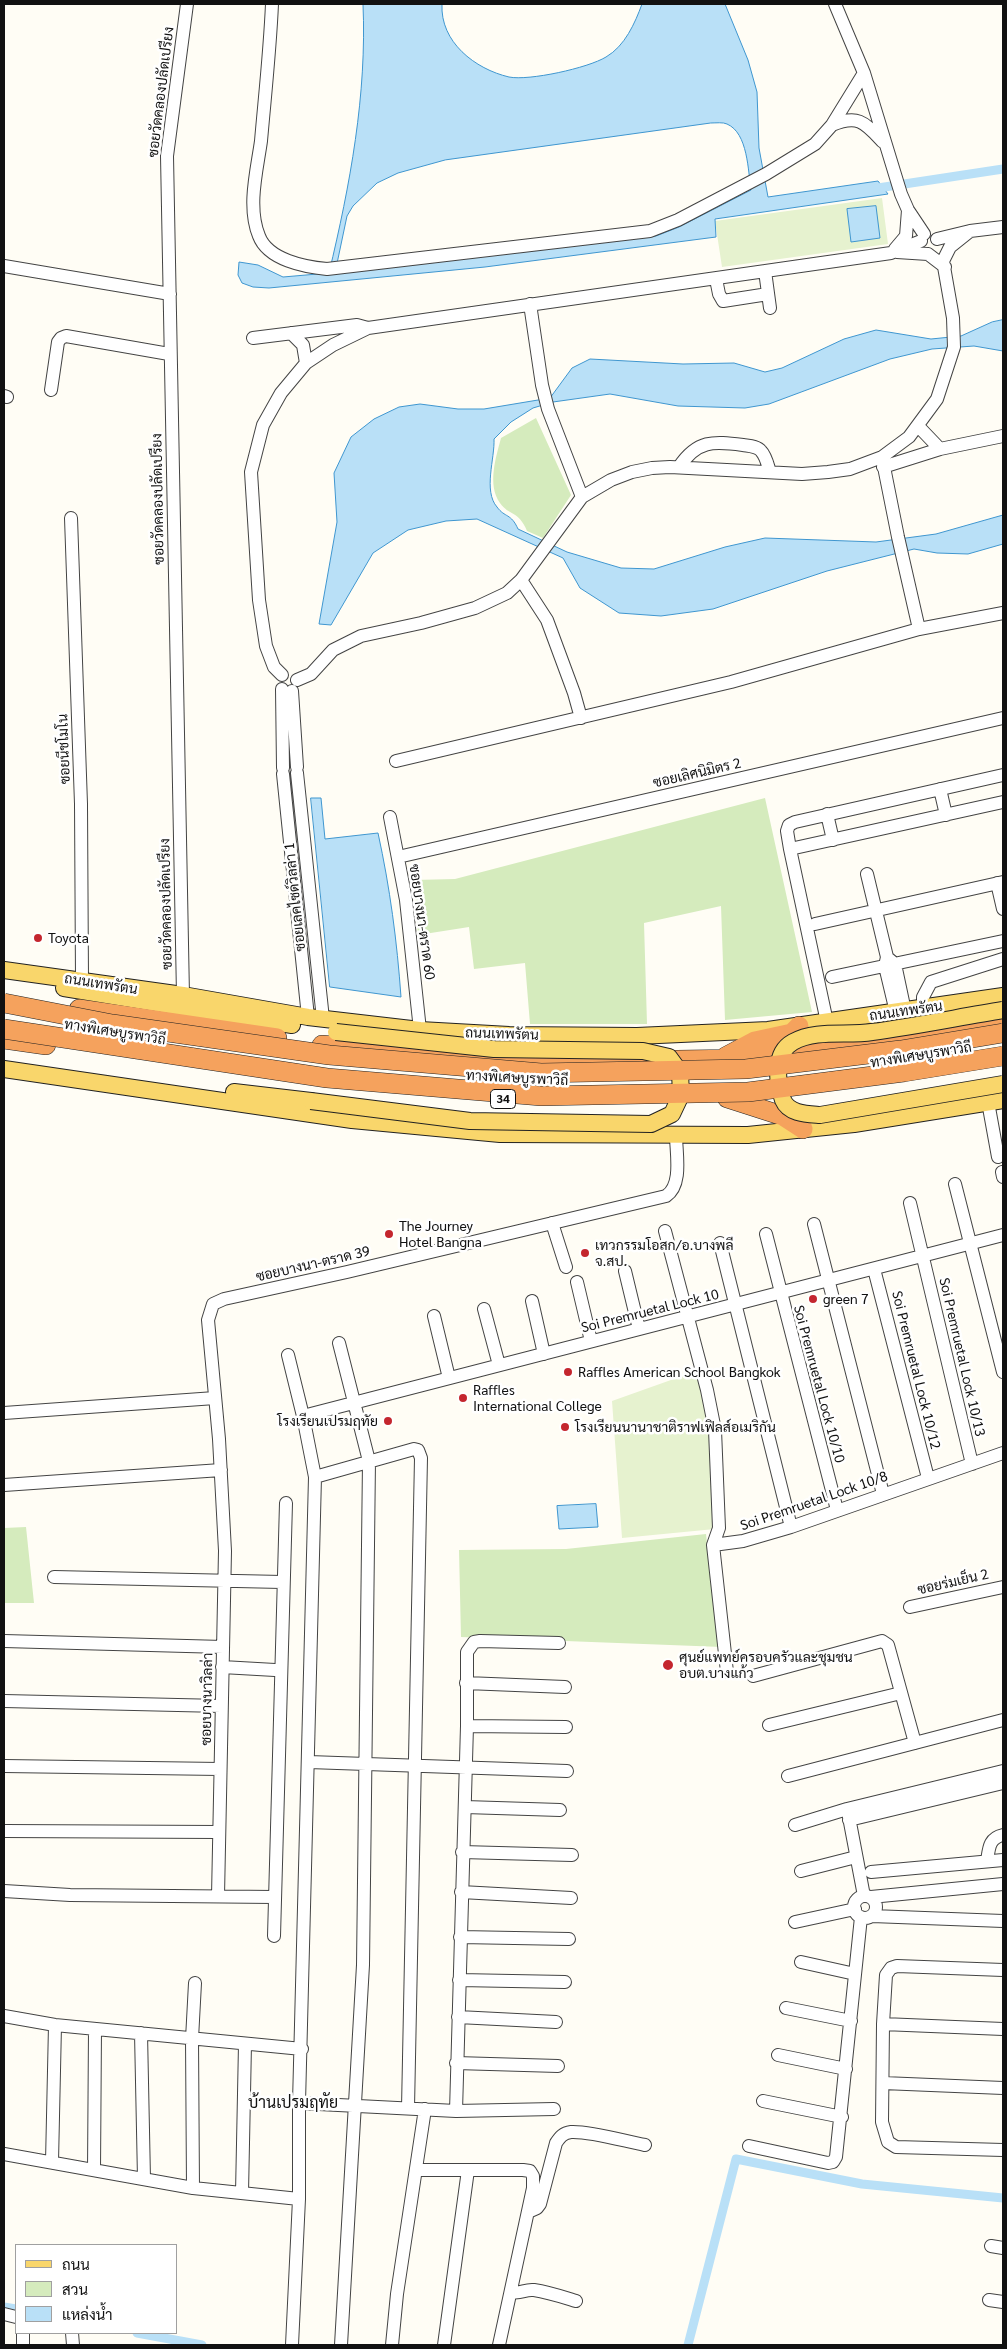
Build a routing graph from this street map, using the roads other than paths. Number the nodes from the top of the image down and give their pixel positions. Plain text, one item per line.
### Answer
1 (187, 4) edge
2 (272, 4) edge
3 (835, 4) edge
4 (864, 74) junction
5 (832, 126) junction
6 (885, 144) junction
7 (909, 213) junction
8 (1003, 228) edge
9 (964, 232) junction
10 (922, 237) junction
11 (936, 242) junction
12 (892, 252) junction
13 (944, 264) junction
14 (4, 266) edge
15 (765, 272) junction
16 (716, 279) junction
17 (170, 294) junction
18 (768, 294) junction
19 (530, 304) junction
20 (770, 308) dead end
21 (368, 328) junction
22 (291, 333) junction
23 (253, 338) dead end
24 (169, 354) junction
25 (306, 363) junction
26 (52, 390) dead end
27 (918, 426) junction
28 (1003, 436) edge
29 (940, 449) junction
30 (883, 462) junction
31 (679, 467) junction
32 (770, 472) junction
33 (582, 497) junction
34 (71, 518) dead end
35 (521, 580) junction
36 (1003, 613) edge
37 (919, 628) junction
38 (290, 687) junction
39 (581, 718) junction
40 (1003, 718) edge
41 (396, 761) dead end
42 (1003, 775) edge
43 (940, 789) junction
44 (1003, 802) edge
45 (827, 814) junction
46 (946, 815) junction
47 (390, 818) dead end
48 (833, 840) junction
49 (790, 849) junction
50 (398, 857) junction
51 (867, 874) dead end
52 (1000, 883) edge
53 (1003, 909) edge
54 (876, 911) junction
55 (815, 924) dead end
56 (1003, 940) edge
57 (1003, 959) edge
58 (889, 962) junction
59 (4, 970) edge
60 (4, 974) edge
61 (832, 977) dead end
62 (82, 980) junction
63 (183, 995) junction
64 (1003, 996) edge
65 (4, 998) edge
66 (4, 1003) edge
67 (923, 1008) junction
68 (1003, 1010) edge
69 (4, 1012) edge
70 (901, 1012) junction
71 (316, 1018) junction
72 (827, 1022) junction
73 (1003, 1024) edge
74 (799, 1026) junction
75 (4, 1029) edge
76 (420, 1030) junction
77 (1003, 1033) edge
78 (4, 1039) edge
79 (1003, 1042) edge
80 (1003, 1056) edge
81 (719, 1060) junction
82 (1003, 1061) edge
83 (4, 1069) edge
84 (1003, 1084) edge
85 (143, 1089) junction
86 (726, 1098) junction
87 (996, 1101) edge
88 (803, 1129) junction
89 (676, 1135) junction
90 (998, 1157) dead end
91 (955, 1184) dead end
92 (910, 1203) dead end
93 (552, 1223) junction
94 (814, 1224) dead end
95 (665, 1231) dead end
96 (766, 1234) dead end
97 (1003, 1235) edge
98 (720, 1242) dead end
99 (970, 1244) junction
100 (923, 1256) junction
101 (566, 1267) dead end
102 (874, 1269) junction
103 (625, 1271) dead end
104 (828, 1281) junction
105 (577, 1282) dead end
106 (780, 1294) junction
107 (532, 1301) dead end
108 (734, 1305) junction
109 (484, 1310) dead end
110 (434, 1316) dead end
111 (687, 1317) junction
112 (639, 1329) junction
113 (591, 1341) junction
114 (339, 1344) dead end
115 (544, 1354) junction
116 (288, 1356) dead end
117 (499, 1365) junction
118 (1003, 1372) edge
119 (449, 1378) junction
120 (216, 1398) junction
121 (355, 1403) junction
122 (4, 1413) edge
123 (304, 1416) junction
124 (1003, 1452) edge
125 (369, 1461) junction
126 (972, 1464) junction
127 (221, 1470) junction
128 (315, 1477) junction
129 (928, 1478) junction
130 (4, 1485) edge
131 (883, 1494) junction
132 (222, 1502) joint
133 (286, 1503) dead end
134 (837, 1510) junction
135 (791, 1527) junction
136 (713, 1546) junction
137 (54, 1577) dead end
138 (224, 1580) junction
139 (282, 1582) junction
140 (1003, 1587) edge
141 (910, 1608) dead end
142 (4, 1641) edge
143 (558, 1643) dead end
144 (223, 1647) junction
145 (222, 1667) junction
146 (274, 1670) dead end
147 (727, 1672) dead end
148 (753, 1676) dead end
149 (466, 1683) junction
150 (565, 1687) dead end
151 (901, 1693) junction
152 (4, 1701) edge
153 (221, 1706) junction
154 (1003, 1720) edge
155 (769, 1725) dead end
156 (467, 1726) junction
157 (566, 1727) dead end
158 (915, 1743) junction
159 (309, 1762) junction
160 (364, 1764) junction
161 (4, 1766) edge
162 (414, 1766) junction
163 (465, 1768) junction
164 (220, 1769) junction
165 (566, 1771) dead end
166 (1003, 1771) edge
167 (788, 1776) dead end
168 (1003, 1783) edge
169 (961, 1787) junction
170 (465, 1807) junction
171 (560, 1810) dead end
172 (848, 1815) junction
173 (795, 1826) dead end
174 (4, 1831) edge
175 (219, 1832) junction
176 (1003, 1835) edge
177 (462, 1852) junction
178 (572, 1855) dead end
179 (856, 1857) junction
180 (1003, 1860) edge
181 (987, 1861) junction
182 (801, 1871) dead end
183 (871, 1872) dead end
184 (1003, 1884) edge
185 (4, 1891) edge
186 (461, 1892) junction
187 (218, 1896) junction
188 (868, 1896) junction
189 (274, 1897) junction
190 (571, 1898) dead end
191 (863, 1914) junction
192 (1003, 1921) edge
193 (795, 1922) dead end
194 (274, 1936) dead end
195 (460, 1937) junction
196 (569, 1939) dead end
197 (801, 1962) dead end
198 (1003, 1970) edge
199 (856, 1974) junction
200 (460, 1980) junction
201 (565, 1982) dead end
202 (195, 1983) dead end
203 (786, 2008) dead end
204 (4, 2016) edge
205 (458, 2017) junction
206 (851, 2021) junction
207 (556, 2022) dead end
208 (883, 2024) junction
209 (55, 2025) junction
210 (96, 2029) junction
211 (1003, 2029) edge
212 (141, 2034) junction
213 (192, 2039) junction
214 (245, 2044) junction
215 (302, 2049) junction
216 (778, 2055) dead end
217 (456, 2063) junction
218 (558, 2066) dead end
219 (846, 2069) junction
220 (883, 2082) junction
221 (1003, 2088) edge
222 (763, 2101) dead end
223 (299, 2104) junction
224 (356, 2106) junction
225 (408, 2108) junction
226 (425, 2109) junction
227 (554, 2109) dead end
228 (456, 2111) junction
229 (842, 2117) junction
230 (645, 2145) dead end
231 (749, 2146) dead end
232 (1003, 2150) edge
233 (4, 2154) edge
234 (52, 2162) junction
235 (94, 2170) junction
236 (417, 2170) junction
237 (468, 2170) junction
238 (144, 2179) junction
239 (193, 2188) junction
240 (242, 2193) junction
241 (298, 2199) junction
242 (528, 2212) junction
243 (511, 2292) junction
244 (989, 2300) dead end
245 (576, 2301) dead end
246 (1003, 2302) edge
247 (292, 2345) edge
248 (341, 2345) edge
249 (392, 2345) edge
250 (444, 2345) edge
251 (499, 2345) edge

1 - 17 street, ซอยวัดคลองปลัดเปรียง
2 - 5 street
3 - 4 street
4 - 5 street
4 - 6 street
5 - 6 street
6 - 7 street
7 - 9 street
7 - 10 street
7 - 12 street
8 - 9 street
9 - 11 street
9 - 13 street
10 - 11 street
10 - 12 street
11 - 13 street
12 - 13 street
12 - 15 street
13 - 27 street
14 - 17 street
15 - 16 street
15 - 18 street
16 - 18 street
16 - 19 street
17 - 24 street, ซอยวัดคลองปลัดเปรียง
18 - 20 street
19 - 21 street
19 - 33 street
21 - 22 street
21 - 25 street
22 - 23 street
22 - 25 street
24 - 26 street
24 - 63 street, ซอยวัดคลองปลัดเปรียง
25 - 38 street
27 - 29 street
27 - 30 street
28 - 29 street
29 - 30 street
30 - 32 street
30 - 37 street
31 - 32 street
31 - 32 street
31 - 33 street
33 - 35 street
34 - 62 street, ซอยนีชโมโน
35 - 38 street
35 - 39 street
36 - 37 street
37 - 39 street
38 - 71 street, ซอยเลคไซด์วิลล่า 1
39 - 41 street
40 - 50 street, ซอยเลิศนิมิตร 2
42 - 43 street
43 - 45 street
43 - 46 street
44 - 46 street
45 - 48 street
45 - 49 street
46 - 48 street
47 - 50 street, ซอยบางนา-ตราด 60
48 - 49 street
49 - 72 street
50 - 76 street, ซอยบางนา-ตราด 60
51 - 54 street
52 - 53 street
52 - 54 street
54 - 55 street
54 - 58 street
56 - 58 street
57 - 67 street
58 - 61 street
58 - 70 street
59 - 62 main road, ถนนเทพรัตน
60 - 85 main road, bridge
62 - 63 main road, ถนนเทพรัตน
63 - 71 main road, ถนนเทพรัตน
64 - 67 main road, ถนนเทพรัตน
65 - 81 highway, ถนนเทพรัตน
66 - 77 highway, bridge
67 - 70 main road, ถนนเทพรัตน
68 - 84 main road, bridge
69 - 79 highway, ทางพิเศษบูรพาวิถี, bridge
70 - 72 main road, ถนนเทพรัตน
71 - 76 main road, ถนนเทพรัตน
72 - 74 main road, ถนนเทพรัตน
73 - 81 highway, ถนนเทพรัตน
74 - 76 main road, ถนนเทพรัตน
74 - 81 highway
75 - 80 highway, ทางพิเศษบูรพาวิถี, bridge
78 - 86 highway, 34
82 - 86 highway, 34
83 - 85 main road
85 - 89 main road
86 - 88 highway
87 - 88 main road
87 - 90 street
88 - 89 main road
89 - 93 street, ซอยบางนา-ตราด 39
91 - 99 street
92 - 100 street, Soi Premruetal Lock 10/13
93 - 101 street
93 - 120 street, ซอยบางนา-ตราด 39
94 - 104 street
95 - 111 street, Soi Premruetal Lock 10/8
96 - 106 street, Soi Premruetal Lock 10/10
97 - 99 street, Soi Premruetal Lock 10
98 - 108 street
99 - 100 street, Soi Premruetal Lock 10
99 - 118 street
100 - 102 street, Soi Premruetal Lock 10
100 - 126 street, Soi Premruetal Lock 10/13
102 - 104 street, Soi Premruetal Lock 10
102 - 129 street, Soi Premruetal Lock 10/12
103 - 112 street
104 - 106 street, Soi Premruetal Lock 10
104 - 131 street
105 - 113 street
106 - 108 street, Soi Premruetal Lock 10
106 - 134 street, Soi Premruetal Lock 10/10
107 - 115 street
108 - 111 street, Soi Premruetal Lock 10
108 - 135 street
109 - 117 street
110 - 119 street
111 - 112 street, Soi Premruetal Lock 10
111 - 136 street, Soi Premruetal Lock 10/8
112 - 113 street, Soi Premruetal Lock 10
113 - 115 street, Soi Premruetal Lock 10
114 - 121 street
115 - 117 street, Soi Premruetal Lock 10
116 - 123 street
117 - 119 street, Soi Premruetal Lock 10
119 - 121 street, Soi Premruetal Lock 10
120 - 122 street
120 - 127 street, ซอยบางนา-ตราด 39
121 - 123 street, Soi Premruetal Lock 10
121 - 125 street
123 - 128 street
124 - 126 street, Soi Premruetal Lock 10/8
125 - 128 street
125 - 160 street
125 - 162 street
126 - 129 street, Soi Premruetal Lock 10/8
127 - 130 street
127 - 132 street, ซอยบางนา-ตราด 39
128 - 159 street
129 - 131 street, Soi Premruetal Lock 10/8
131 - 134 street, Soi Premruetal Lock 10/8
132 - 138 street, ซอยบางนาวิลล่า
133 - 139 street
134 - 135 street, Soi Premruetal Lock 10/8
135 - 136 street, Soi Premruetal Lock 10/8
136 - 147 street
137 - 138 street
138 - 139 street
138 - 144 street, ซอยบางนาวิลล่า
139 - 189 street
140 - 141 street, ซอยร่มเย็น 2
142 - 144 street
143 - 149 street
144 - 145 street, ซอยบางนาวิลล่า
145 - 146 street
145 - 153 street, ซอยบางนาวิลล่า
148 - 151 street
149 - 150 street
149 - 156 street
151 - 155 street
151 - 158 street
152 - 153 street
153 - 164 street, ซอยบางนาวิลล่า
154 - 158 street
156 - 157 street
156 - 163 street
158 - 167 street
159 - 160 street
159 - 215 street
160 - 162 street
160 - 224 street
161 - 164 street
162 - 163 street
162 - 225 street
163 - 165 street
163 - 170 street
164 - 175 street, ซอยบางนาวิลล่า
166 - 169 street
168 - 169 street
169 - 172 street
170 - 171 street
170 - 177 street
172 - 173 street
172 - 179 street
174 - 175 street
175 - 187 street, ซอยบางนาวิลล่า
176 - 181 street
177 - 178 street
177 - 186 street
179 - 182 street
179 - 188 street
180 - 181 street
181 - 183 street
184 - 188 street
185 - 187 street
186 - 190 street
186 - 195 street
187 - 189 street
188 - 191 street
188 - 191 street
189 - 194 street
191 - 192 street
191 - 193 street
191 - 199 street
195 - 196 street
195 - 200 street
197 - 199 street
198 - 208 street
199 - 206 street
200 - 201 street
200 - 205 street
202 - 213 street
203 - 206 street
204 - 209 street
205 - 207 street
205 - 217 street
206 - 219 street
208 - 211 street
208 - 220 street
209 - 210 street
209 - 234 street
210 - 212 street
210 - 235 street
212 - 213 street
212 - 238 street
213 - 214 street
213 - 239 street
214 - 215 street
214 - 240 street
215 - 223 street
216 - 219 street
217 - 218 street
217 - 228 street
219 - 229 street
220 - 221 street
220 - 232 street
222 - 229 street
223 - 224 street
223 - 241 street
224 - 225 street
224 - 248 street
225 - 226 street
226 - 228 street
226 - 236 street
227 - 228 street
229 - 231 street
230 - 242 street
233 - 234 street
234 - 235 street
235 - 238 street
236 - 237 street
236 - 249 street
237 - 242 street
237 - 250 street
238 - 239 street
239 - 240 street
240 - 241 street
241 - 247 street
242 - 243 street
243 - 245 street
243 - 251 street
244 - 246 street

